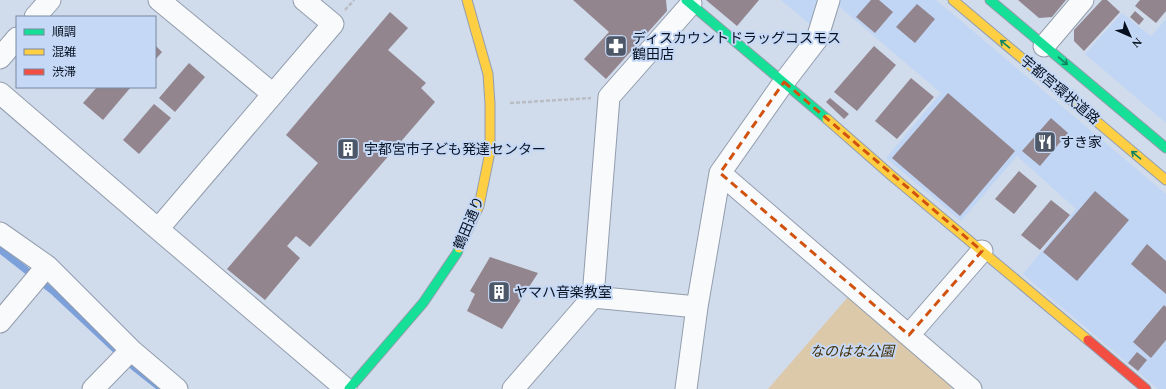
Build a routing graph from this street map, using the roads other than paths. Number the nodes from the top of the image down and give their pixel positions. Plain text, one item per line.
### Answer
1 (50, 0) edge
2 (159, 0) edge
3 (304, 0) edge
4 (467, 0) edge
5 (829, 0) edge
6 (953, 0) edge
7 (990, 0) edge
8 (1083, 0) edge
9 (689, 2) edge
10 (36, 16) edge
11 (16, 39) edge
12 (1044, 46) junction
13 (0, 58) edge
14 (784, 82) junction
15 (0, 94) edge
16 (273, 94) junction
17 (1166, 148) edge
18 (720, 173) junction
19 (1166, 180) edge
20 (158, 229) junction
21 (0, 233) edge
22 (982, 251) junction
23 (47, 266) junction
24 (594, 297) junction
25 (697, 307) junction
26 (0, 322) edge
27 (908, 335) junction
28 (131, 350) junction
29 (690, 386) edge
30 (93, 389) edge
31 (178, 389) edge
32 (346, 389) edge
33 (349, 389) edge
34 (513, 389) edge
35 (972, 389) edge
36 (1146, 389) edge

1 - 10 street
2 - 16 street
3 - 16 street
4 - 33 street, 鶴田通り
5 - 14 street
19 -> 6 street, 宇都宮環状道路
7 - 12 street, 宇都宮環状道路
8 - 12 street
9 - 14 street
9 - 24 street
11 - 13 street
12 -> 17 street, 宇都宮環状道路
14 - 18 street
14 - 22 street
15 - 20 street
16 - 20 street
18 - 25 street
18 - 27 street
20 - 32 street
21 - 23 street
22 - 27 street
22 - 36 street
23 - 26 street
23 - 28 street
24 - 25 street
24 - 34 street
25 - 29 street
27 - 35 street
28 - 30 street
28 - 31 street

